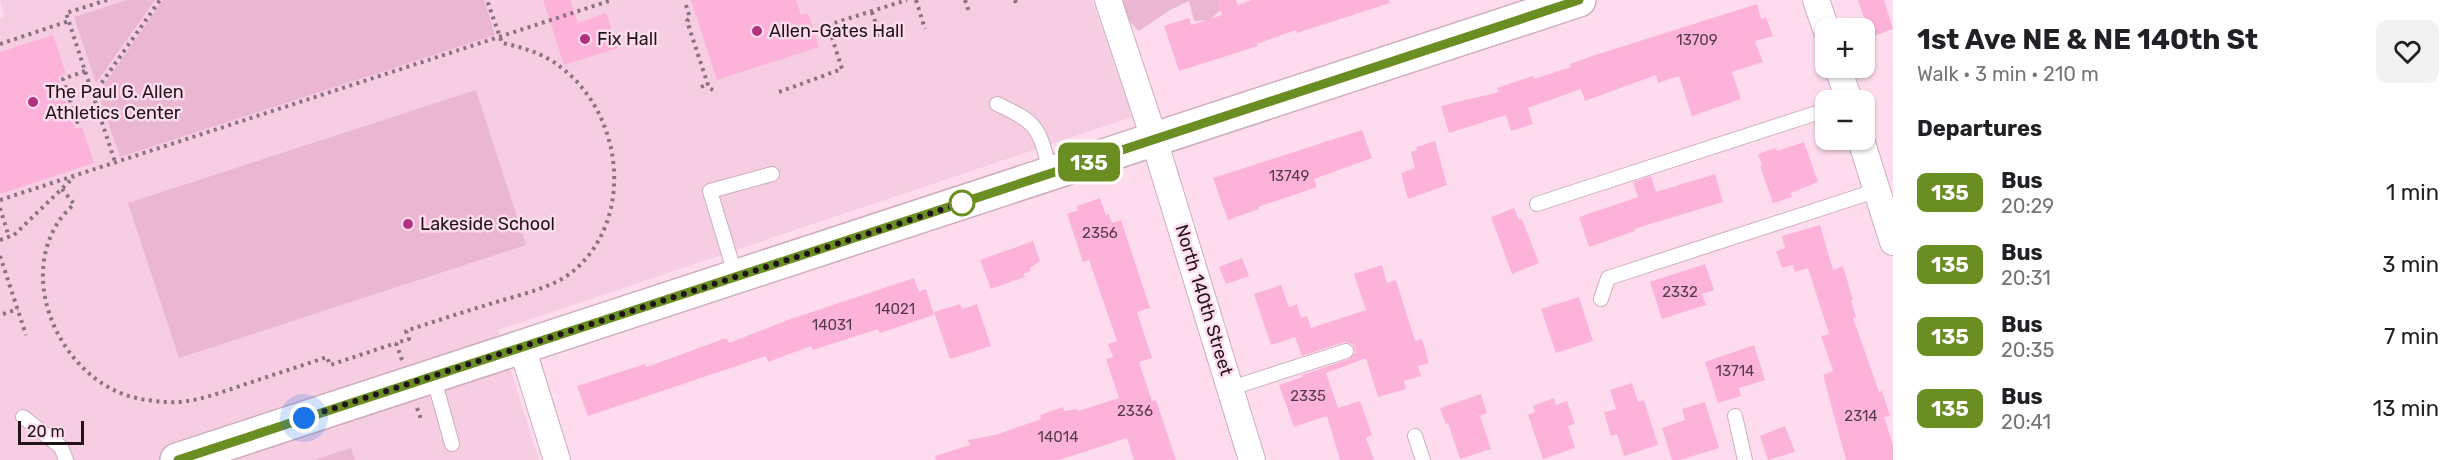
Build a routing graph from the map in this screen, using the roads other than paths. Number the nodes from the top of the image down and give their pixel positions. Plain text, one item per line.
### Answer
1 (1108, 0) edge
2 (1579, 0) edge
3 (1816, 0) edge
4 (1822, 18) edge
5 (997, 104) dead end
6 (1815, 114) edge
7 (1154, 140) junction
8 (1864, 150) edge
9 (772, 174) dead end
10 (1051, 174) junction
11 (1878, 190) junction
12 (1537, 204) dead end
13 (1893, 242) edge
14 (736, 277) junction
15 (1601, 299) dead end
16 (522, 347) junction
17 (1346, 351) dead end
18 (418, 371) junction
19 (1231, 388) junction
20 (1735, 416) dead end
21 (23, 417) dead end
22 (1415, 436) dead end
23 (452, 444) dead end
24 (66, 460) edge
25 (177, 460) edge
26 (557, 460) edge
27 (1252, 460) edge
28 (1423, 460) edge
29 (1745, 460) edge

1 - 7 street, North 140th Street
2 - 7 street
3 - 4 street
5 - 10 lane
6 - 12 lane
7 - 10 street
7 - 19 street, North 140th Street
8 - 11 street
9 - 14 lane
10 - 14 street
11 - 13 street
11 - 15 lane
14 - 16 street
16 - 18 street
16 - 26 street
17 - 19 lane
18 - 23 lane
18 - 25 street
19 - 27 street, North 140th Street
20 - 29 lane
21 - 24 lane
22 - 28 lane

